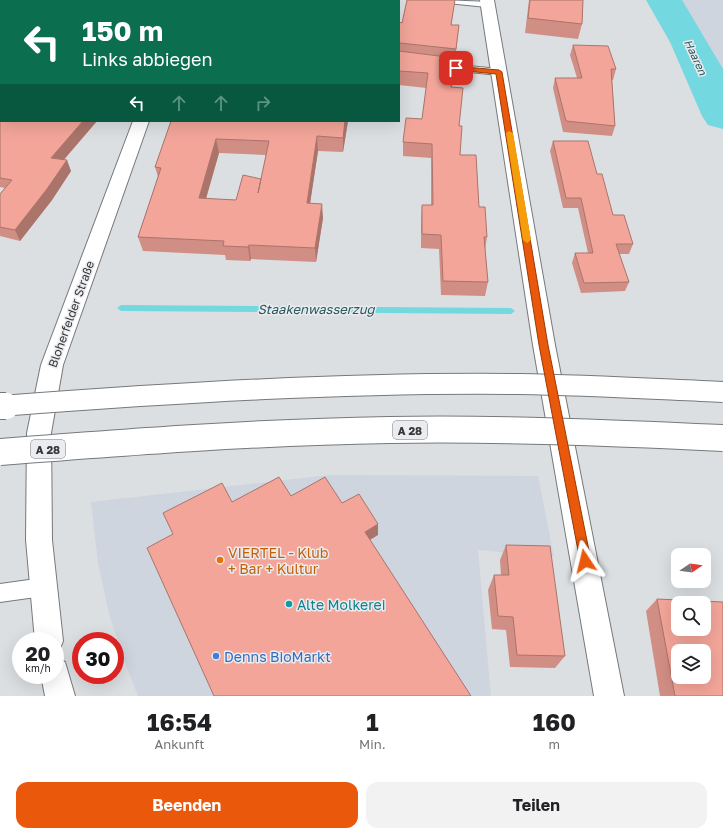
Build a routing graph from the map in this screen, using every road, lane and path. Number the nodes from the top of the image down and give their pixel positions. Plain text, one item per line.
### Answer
1 (447, 0) edge
2 (487, 2) edge
3 (400, 62) edge
4 (499, 72) junction
5 (141, 122) edge
6 (723, 392) edge
7 (0, 406) edge
8 (723, 438) edge
9 (0, 452) edge
10 (43, 586) junction
11 (0, 593) edge
12 (48, 632) edge
13 (58, 684) edge
14 (60, 696) edge
15 (609, 696) edge

1 - 2 lane
2 - 4 main road
3 - 4 lane
4 - 15 main road
5 - 10 main road, Bloherfelder Straße
6 - 7 main road, bridge
8 - 9 main road, A 28, bridge
10 - 11 lane
10 - 12 main road, Bloherfelder Straße
13 - 14 main road

